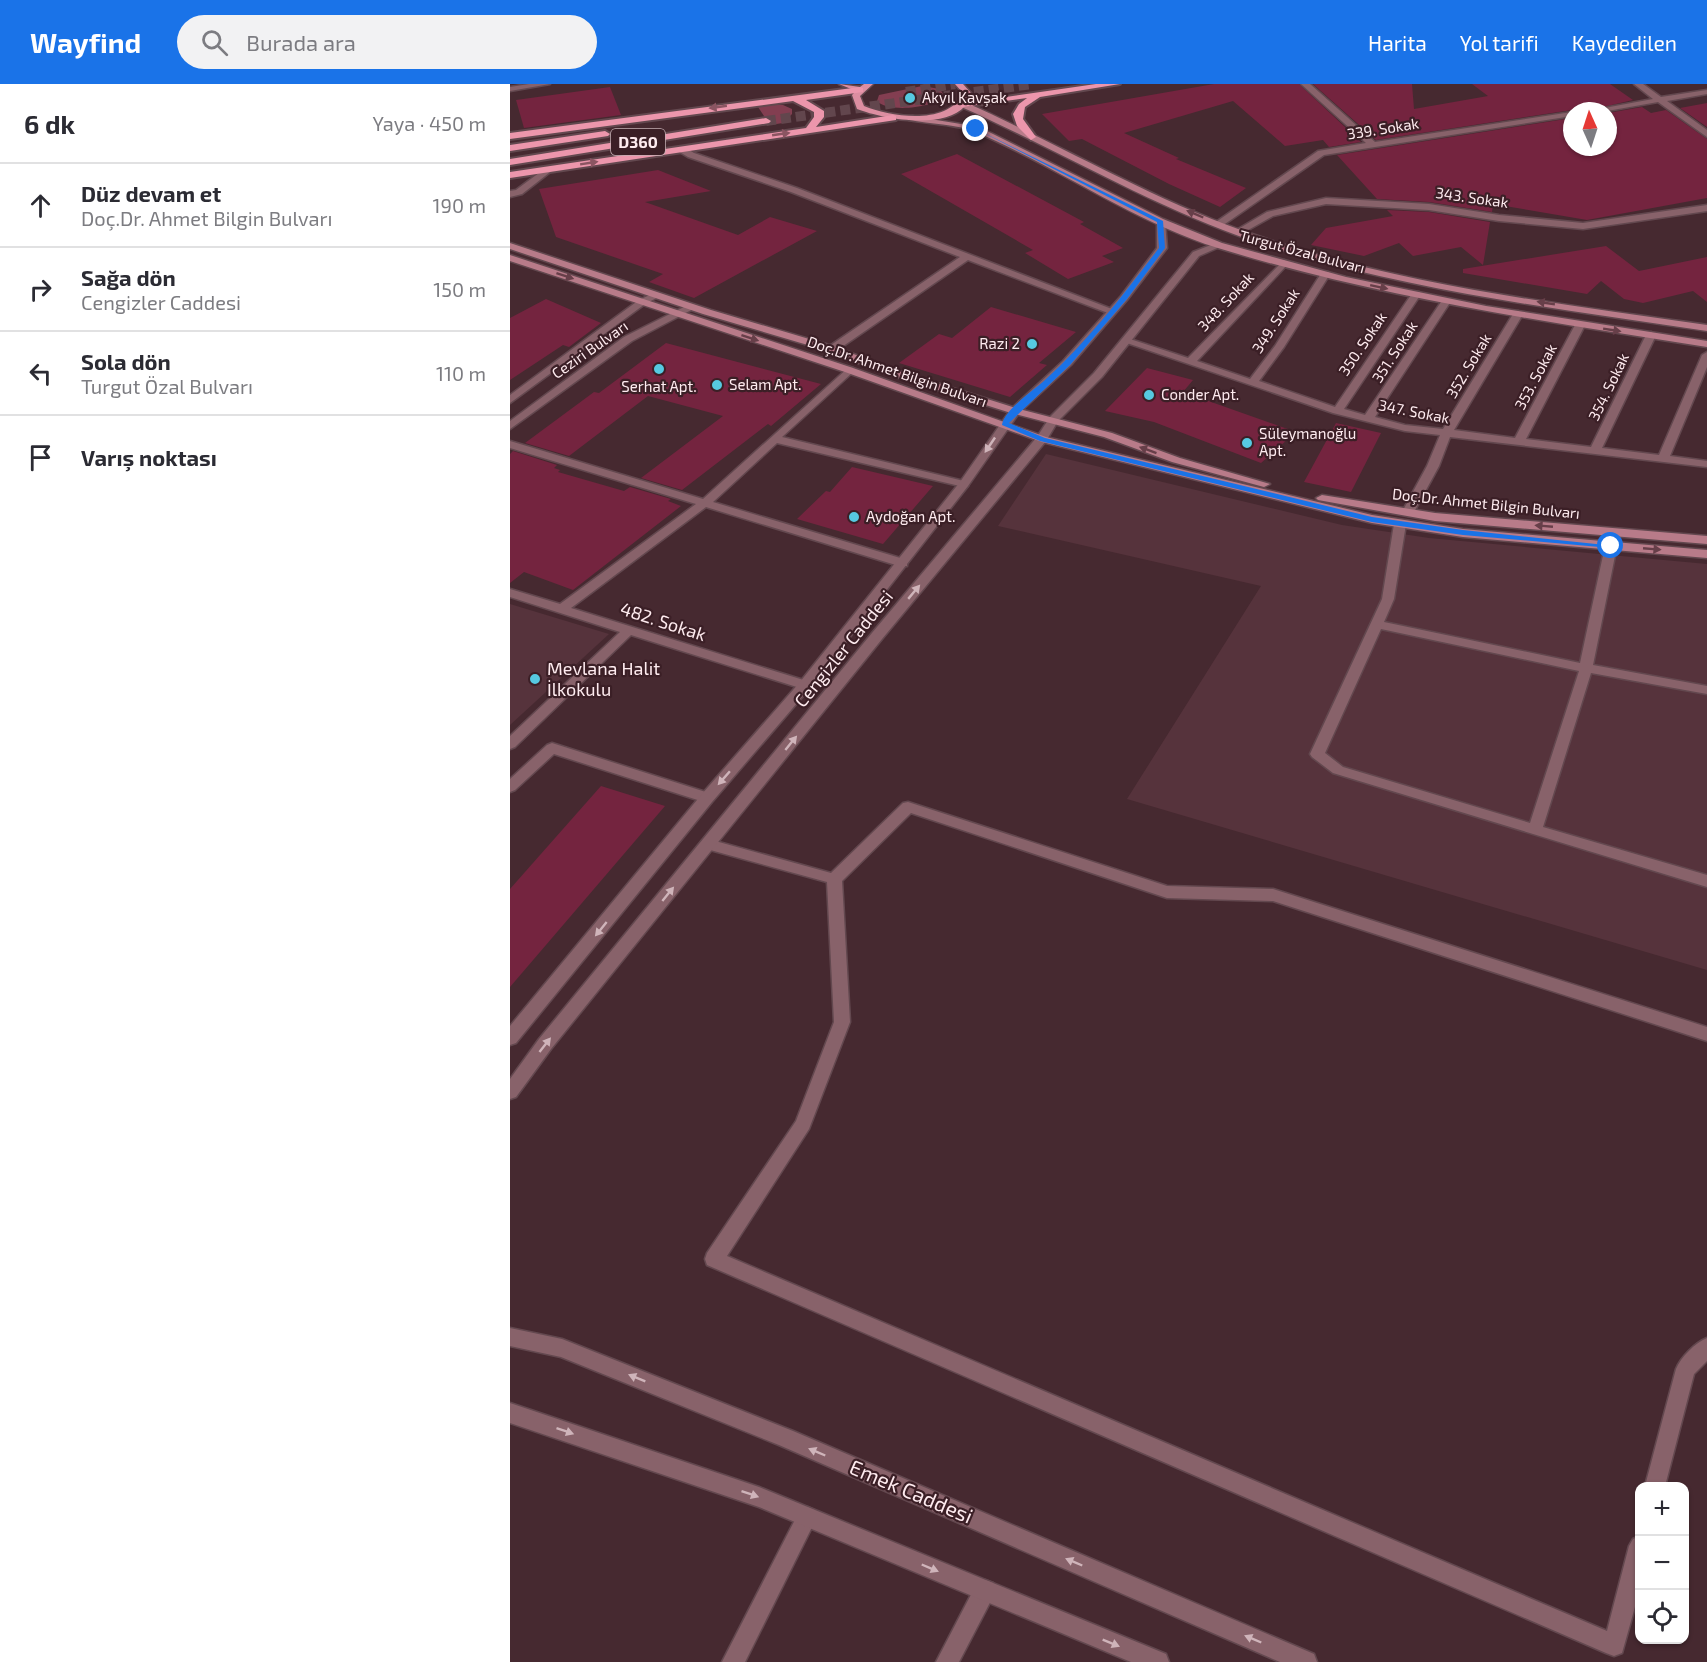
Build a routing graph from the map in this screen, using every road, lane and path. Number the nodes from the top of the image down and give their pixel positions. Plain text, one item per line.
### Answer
1 (546, 84) edge
2 (843, 84) edge
3 (869, 84) edge
4 (959, 84) edge
5 (1116, 84) edge
6 (1305, 84) edge
7 (1638, 84) edge
8 (510, 89) edge
9 (798, 89) dead end
10 (860, 90) junction
11 (1006, 91) dead end
12 (1707, 92) edge
13 (1040, 95) junction
14 (778, 99) junction
15 (1661, 100) junction
16 (962, 104) junction
17 (1617, 107) edge
18 (760, 112) tunnel mouth
19 (1563, 115) edge
20 (893, 118) junction
21 (912, 118) junction
22 (766, 121) tunnel mouth
23 (809, 130) junction
24 (1707, 134) edge
25 (510, 136) edge
26 (1031, 136) junction
27 (1372, 144) junction
28 (510, 148) edge
29 (681, 149) junction
30 (510, 162) edge
31 (550, 169) junction
32 (510, 175) edge
33 (510, 194) edge
34 (1707, 208) edge
35 (1160, 221) junction
36 (1219, 224) junction
37 (1238, 232) junction
38 (1219, 245) junction
39 (510, 246) edge
40 (966, 257) junction
41 (513, 261) edge
42 (1284, 263) junction
43 (1325, 274) junction
44 (1416, 294) junction
45 (657, 295) junction
46 (1446, 301) junction
47 (642, 302) junction
48 (693, 307) junction
49 (1112, 311) junction
50 (676, 313) junction
51 (1518, 314) junction
52 (1580, 324) junction
53 (1707, 328) edge
54 (1651, 336) junction
55 (1126, 341) junction
56 (1707, 344) edge
57 (832, 349) junction
58 (1707, 356) edge
59 (1190, 362) junction
60 (849, 370) junction
61 (1252, 383) junction
62 (510, 400) edge
63 (1015, 411) junction
64 (1337, 411) junction
65 (1368, 418) junction
66 (1054, 419) junction
67 (1004, 424) junction
68 (510, 426) edge
69 (1446, 434) junction
70 (775, 439) junction
71 (1042, 439) junction
72 (1518, 443) junction
73 (510, 444) edge
74 (1595, 451) junction
75 (1663, 459) junction
76 (1707, 464) edge
77 (964, 484) junction
78 (706, 502) junction
79 (1404, 518) junction
80 (1707, 540) edge
81 (1611, 546) junction
82 (1707, 554) edge
83 (903, 563) junction
84 (510, 593) edge
85 (562, 609) junction
86 (1376, 624) junction
87 (629, 630) junction
88 (1586, 668) junction
89 (805, 685) junction
90 (1707, 690) edge
91 (510, 744) edge
92 (510, 787) edge
93 (707, 798) junction
94 (1535, 830) junction
95 (708, 844) junction
96 (834, 879) junction
97 (1707, 881) edge
98 (1707, 1034) edge
99 (510, 1038) edge
100 (510, 1092) edge
101 (510, 1337) edge
102 (1707, 1347) edge
103 (510, 1413) edge
104 (1656, 1482) edge
105 (807, 1517) junction
106 (1635, 1565) edge
107 (985, 1591) junction
108 (733, 1662) edge
109 (947, 1662) edge
110 (1158, 1662) edge
111 (1306, 1662) edge

1 - 8 street
2 - 10 main road
3 - 10 main road
4 - 16 main road
5 - 13 highway
6 - 27 street
7 - 15 street
9 - 14 highway
10 - 14 highway
10 - 20 main road
11 - 13 highway
12 - 15 street
13 - 16 highway
13 - 26 highway
14 - 23 highway
14 -> 25 highway
15 - 17 street
15 - 24 street
16 - 21 main road
16 - 26 main road, Turgut Özal Bulvarı
18 - 28 highway, D360
19 - 27 street, 339. Sokak
20 - 21 main road
20 - 23 highway
21 - 35 main road, Turgut Özal Bulvarı
22 - 30 highway, D360
29 -> 23 highway
36 -> 26 main road, Turgut Özal Bulvarı
27 - 36 street, 339. Sokak
31 -> 29 highway
29 - 40 street
31 - 32 highway
31 - 33 street
34 - 37 street, 343. Sokak
35 - 38 main road, Turgut Özal Bulvarı
35 - 49 street, Cengizler Caddesi
36 - 37 main road, Turgut Özal Bulvarı
53 -> 37 main road, Turgut Özal Bulvarı
38 - 42 main road, Turgut Özal Bulvarı
38 - 55 street, Cengizler Caddesi
39 - 45 main road, Doç.Dr. Ahmet Bilgin Bulvarı
40 - 49 street
40 - 57 street
41 -> 47 main road, Doç.Dr. Ahmet Bilgin Bulvarı
42 - 43 main road, Turgut Özal Bulvarı
42 - 59 street, 348. Sokak
43 -> 44 main road, Turgut Özal Bulvarı
43 - 61 street, 349. Sokak
44 - 46 main road, Turgut Özal Bulvarı
44 - 64 street, 350. Sokak
45 - 47 street, Ceziri Bulvarı
45 - 48 main road, Doç.Dr. Ahmet Bilgin Bulvarı
46 - 51 main road, Turgut Özal Bulvarı
46 - 65 street, 351. Sokak
47 - 50 main road, Doç.Dr. Ahmet Bilgin Bulvarı
47 - 62 street, Ceziri Bulvarı
48 - 50 street, Ceziri Bulvarı
48 - 57 main road, Doç.Dr. Ahmet Bilgin Bulvarı
49 - 63 street, Cengizler Caddesi
50 -> 60 main road, Doç.Dr. Ahmet Bilgin Bulvarı
50 - 68 street, Ceziri Bulvarı
51 - 52 main road, Turgut Özal Bulvarı
51 - 69 street, 352. Sokak
52 -> 54 main road, Turgut Özal Bulvarı
52 - 72 street, 353. Sokak
54 - 56 main road, Turgut Özal Bulvarı
54 - 74 street, 354. Sokak
55 - 59 street, 347. Sokak
55 - 66 street, Cengizler Caddesi
57 - 63 main road, Doç.Dr. Ahmet Bilgin Bulvarı
58 - 75 street
59 - 61 street, 347. Sokak
60 - 67 main road, Doç.Dr. Ahmet Bilgin Bulvarı
60 - 70 street
61 - 64 street, 347. Sokak
63 - 66 main road, Doç.Dr. Ahmet Bilgin Bulvarı
63 - 67 street, Cengizler Caddesi
64 - 65 street, 347. Sokak
65 - 69 street, 347. Sokak
66 - 71 street, Cengizler Caddesi
79 -> 66 main road, Doç.Dr. Ahmet Bilgin Bulvarı
67 - 71 main road, Doç.Dr. Ahmet Bilgin Bulvarı
67 -> 77 street, Cengizler Caddesi
69 - 72 street, 347. Sokak
69 - 79 street, 352. Sokak
70 - 77 street
70 - 78 street
71 - 79 main road, Doç.Dr. Ahmet Bilgin Bulvarı
95 -> 71 street, Cengizler Caddesi
72 - 74 street, 347. Sokak
73 - 78 street
74 - 75 street, 347. Sokak
75 - 76 street, 347. Sokak
77 - 83 street, Cengizler Caddesi
78 - 83 street
78 - 85 street
80 -> 79 main road, Doç.Dr. Ahmet Bilgin Bulvarı
79 - 81 main road, Doç.Dr. Ahmet Bilgin Bulvarı
79 - 86 street, 352. Sokak
81 -> 82 main road, Doç.Dr. Ahmet Bilgin Bulvarı
81 - 88 street
83 - 89 street, Cengizler Caddesi
84 - 85 street, 482. Sokak
85 - 87 street, 482. Sokak
86 - 88 street
86 - 94 street, 352. Sokak
87 - 89 street, 482. Sokak
87 - 91 street
88 - 90 street
88 - 94 street
89 -> 93 street, Cengizler Caddesi
92 - 93 street
93 -> 99 street, Cengizler Caddesi
94 - 97 street
95 - 96 street
100 -> 95 street, Cengizler Caddesi
96 - 98 street
96 - 106 street
111 -> 101 street, Emek Caddesi
102 - 104 street
103 -> 105 street
105 -> 107 street
105 - 108 street
107 - 109 street
107 -> 110 street

